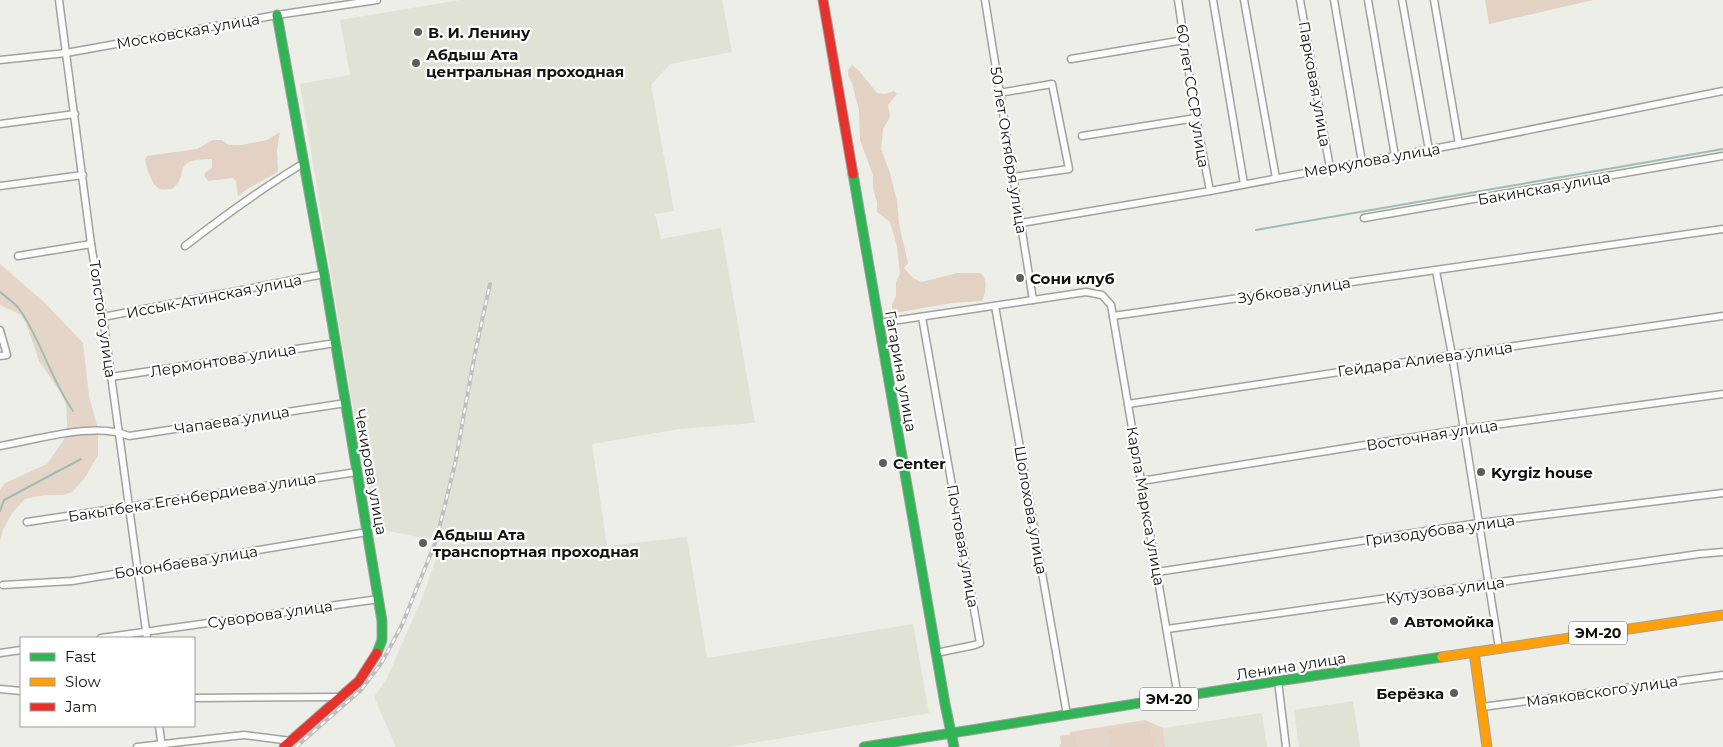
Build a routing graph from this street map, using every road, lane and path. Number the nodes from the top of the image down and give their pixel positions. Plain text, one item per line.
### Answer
1 (59, 0) edge
2 (377, 0) edge
3 (823, 0) edge
4 (985, 0) edge
5 (1178, 0) edge
6 (1213, 0) edge
7 (1244, 0) edge
8 (1300, 0) edge
9 (1334, 0) edge
10 (1368, 0) edge
11 (1402, 0) edge
12 (1434, 0) edge
13 (277, 15) junction
14 (1184, 40) junction
15 (66, 53) junction
16 (1071, 59) dead end
17 (0, 60) edge
18 (1723, 91) edge
19 (999, 93) junction
20 (75, 114) junction
21 (1196, 118) junction
22 (0, 124) edge
23 (1082, 136) dead end
24 (1459, 144) junction
25 (1429, 150) junction
26 (1395, 156) junction
27 (1723, 156) edge
28 (1362, 162) junction
29 (304, 163) junction
30 (1330, 168) junction
31 (83, 175) junction
32 (1013, 177) junction
33 (1276, 178) junction
34 (1244, 184) junction
35 (0, 186) edge
36 (1210, 191) junction
37 (1364, 218) dead end
38 (1021, 223) junction
39 (1723, 228) edge
40 (91, 244) junction
41 (185, 246) dead end
42 (18, 256) dead end
43 (1436, 271) junction
44 (324, 274) junction
45 (1034, 300) junction
46 (995, 306) junction
47 (1113, 316) junction
48 (1723, 316) edge
49 (103, 317) junction
50 (922, 317) junction
51 (879, 323) junction
52 (0, 330) edge
53 (336, 343) junction
54 (4, 355) edge
55 (1452, 355) junction
56 (111, 377) junction
57 (1723, 394) edge
58 (346, 403) junction
59 (1128, 404) junction
60 (1464, 429) junction
61 (119, 432) junction
62 (0, 446) edge
63 (357, 472) junction
64 (1141, 481) junction
65 (1723, 493) edge
66 (129, 506) junction
67 (27, 522) dead end
68 (1479, 523) junction
69 (367, 532) junction
70 (1723, 552) edge
71 (138, 569) junction
72 (1157, 572) junction
73 (1489, 584) junction
74 (4, 585) dead end
75 (379, 599) junction
76 (1723, 615) edge
77 (1166, 629) junction
78 (147, 635) edge
79 (116, 637) edge
80 (1499, 648) junction
81 (20, 650) edge
82 (1474, 652) junction
83 (0, 653) edge
84 (936, 653) junction
85 (1723, 675) edge
86 (1278, 681) junction
87 (0, 689) edge
88 (20, 691) edge
89 (341, 697) junction
90 (1178, 697) junction
91 (195, 698) edge
92 (1482, 707) junction
93 (1067, 715) junction
94 (160, 727) edge
95 (950, 734) junction
96 (287, 744) edge
97 (162, 745) edge
98 (137, 747) edge
99 (864, 747) edge
100 (954, 747) edge
101 (1286, 747) edge
102 (1487, 747) edge

1 - 15 street, Толстого улица
2 - 13 street, Московская улица
3 - 51 street, Гагарина улица
4 - 19 street, 50 лет Октября улица
5 - 14 street, 60 лет СССР улица
6 - 34 street
7 - 33 street
8 - 30 street, Парковая улица
9 - 28 street
10 - 26 street
11 - 25 street
12 - 24 street
13 - 15 street, Московская улица
13 - 29 street, Чекирова улица
14 - 16 street
14 - 21 street, 60 лет СССР улица
15 - 17 street, Московская улица
15 - 20 street, Толстого улица
18 - 24 street, Меркулова улица
19 - 32 street, 50 лет Октября улица
19 - 32 street
20 - 22 street
20 - 31 street, Толстого улица
21 - 23 street
21 - 36 street, 60 лет СССР улица
24 - 25 street, Меркулова улица
25 - 26 street, Меркулова улица
26 - 28 street, Меркулова улица
27 - 37 street, Бакинская улица
28 - 30 street, Меркулова улица
29 - 41 street
29 - 44 street, Чекирова улица
30 - 33 street, Меркулова улица
31 - 35 street
31 - 40 street, Толстого улица
32 - 38 street, 50 лет Октября улица
33 - 34 street, Меркулова улица
34 - 36 street, Меркулова улица
36 - 38 street, Меркулова улица
38 - 45 street, 50 лет Октября улица
39 - 43 street, Зубкова улица
40 - 42 street
40 - 49 street, Толстого улица
43 - 47 street, Зубкова улица
43 - 55 street
44 - 49 street, Иссык-Атинская улица
44 - 53 street, Чекирова улица
45 - 46 street
45 - 47 street
46 - 50 street
46 - 93 street, Шолохова улица
47 - 59 street, Карла Маркса улица
48 - 55 street, Гейдара Алиева улица
49 - 56 street, Толстого улица
50 - 51 street
50 - 84 street, Почтовая улица
51 - 84 street, Гагарина улица
52 - 54 street
53 - 56 street, Лермонтова улица
53 - 58 street, Чекирова улица
55 - 59 street, Гейдара Алиева улица
55 - 60 street
56 - 61 street, Толстого улица
57 - 60 street, Восточная улица
58 - 61 street, Чапаева улица
58 - 63 street, Чекирова улица
59 - 64 street, Карла Маркса улица
60 - 64 street, Восточная улица
60 - 68 street
61 - 62 street, Чапаева улица
61 - 66 street, Толстого улица
63 - 66 street, Бакытбека Егенбердиева улица
63 - 69 street, Чекирова улица
64 - 72 street, Карла Маркса улица
65 - 68 street, Гризодубова улица
66 - 67 street, Бакытбека Егенбердиева улица
66 - 71 street, Толстого улица
68 - 72 street, Гризодубова улица
68 - 73 street
69 - 71 street, Боконбаева улица
69 - 75 street, Чекирова улица
70 - 73 street, Кутузова улица
71 - 74 street, Боконбаева улица
71 - 78 street, Толстого улица
72 - 77 street, Карла Маркса улица
73 - 77 street, Кутузова улица
73 - 80 street
75 - 78 street, Суворова улица
75 - 89 street, Чекирова улица
76 - 80 street, Ленина улица / ЭМ-20
77 - 90 street, Карла Маркса улица
78 - 79 street, Суворова улица
80 - 82 street, Ленина улица / ЭМ-20
81 - 83 street
82 - 86 street, Ленина улица / ЭМ-20
82 - 92 street
84 - 95 street, Гагарина улица
85 - 92 street, Маяковского улица
86 - 90 street, Ленина улица / ЭМ-20
86 - 101 street
87 - 88 street
89 - 91 street
89 - 96 street, Чекирова улица
90 - 93 street, Ленина улица / ЭМ-20
92 - 102 street
93 - 95 street, Ленина улица / ЭМ-20
94 - 97 street
95 - 99 street, Ленина улица / ЭМ-20
95 - 100 street, Гагарина улица
96 - 97 street
97 - 98 street

